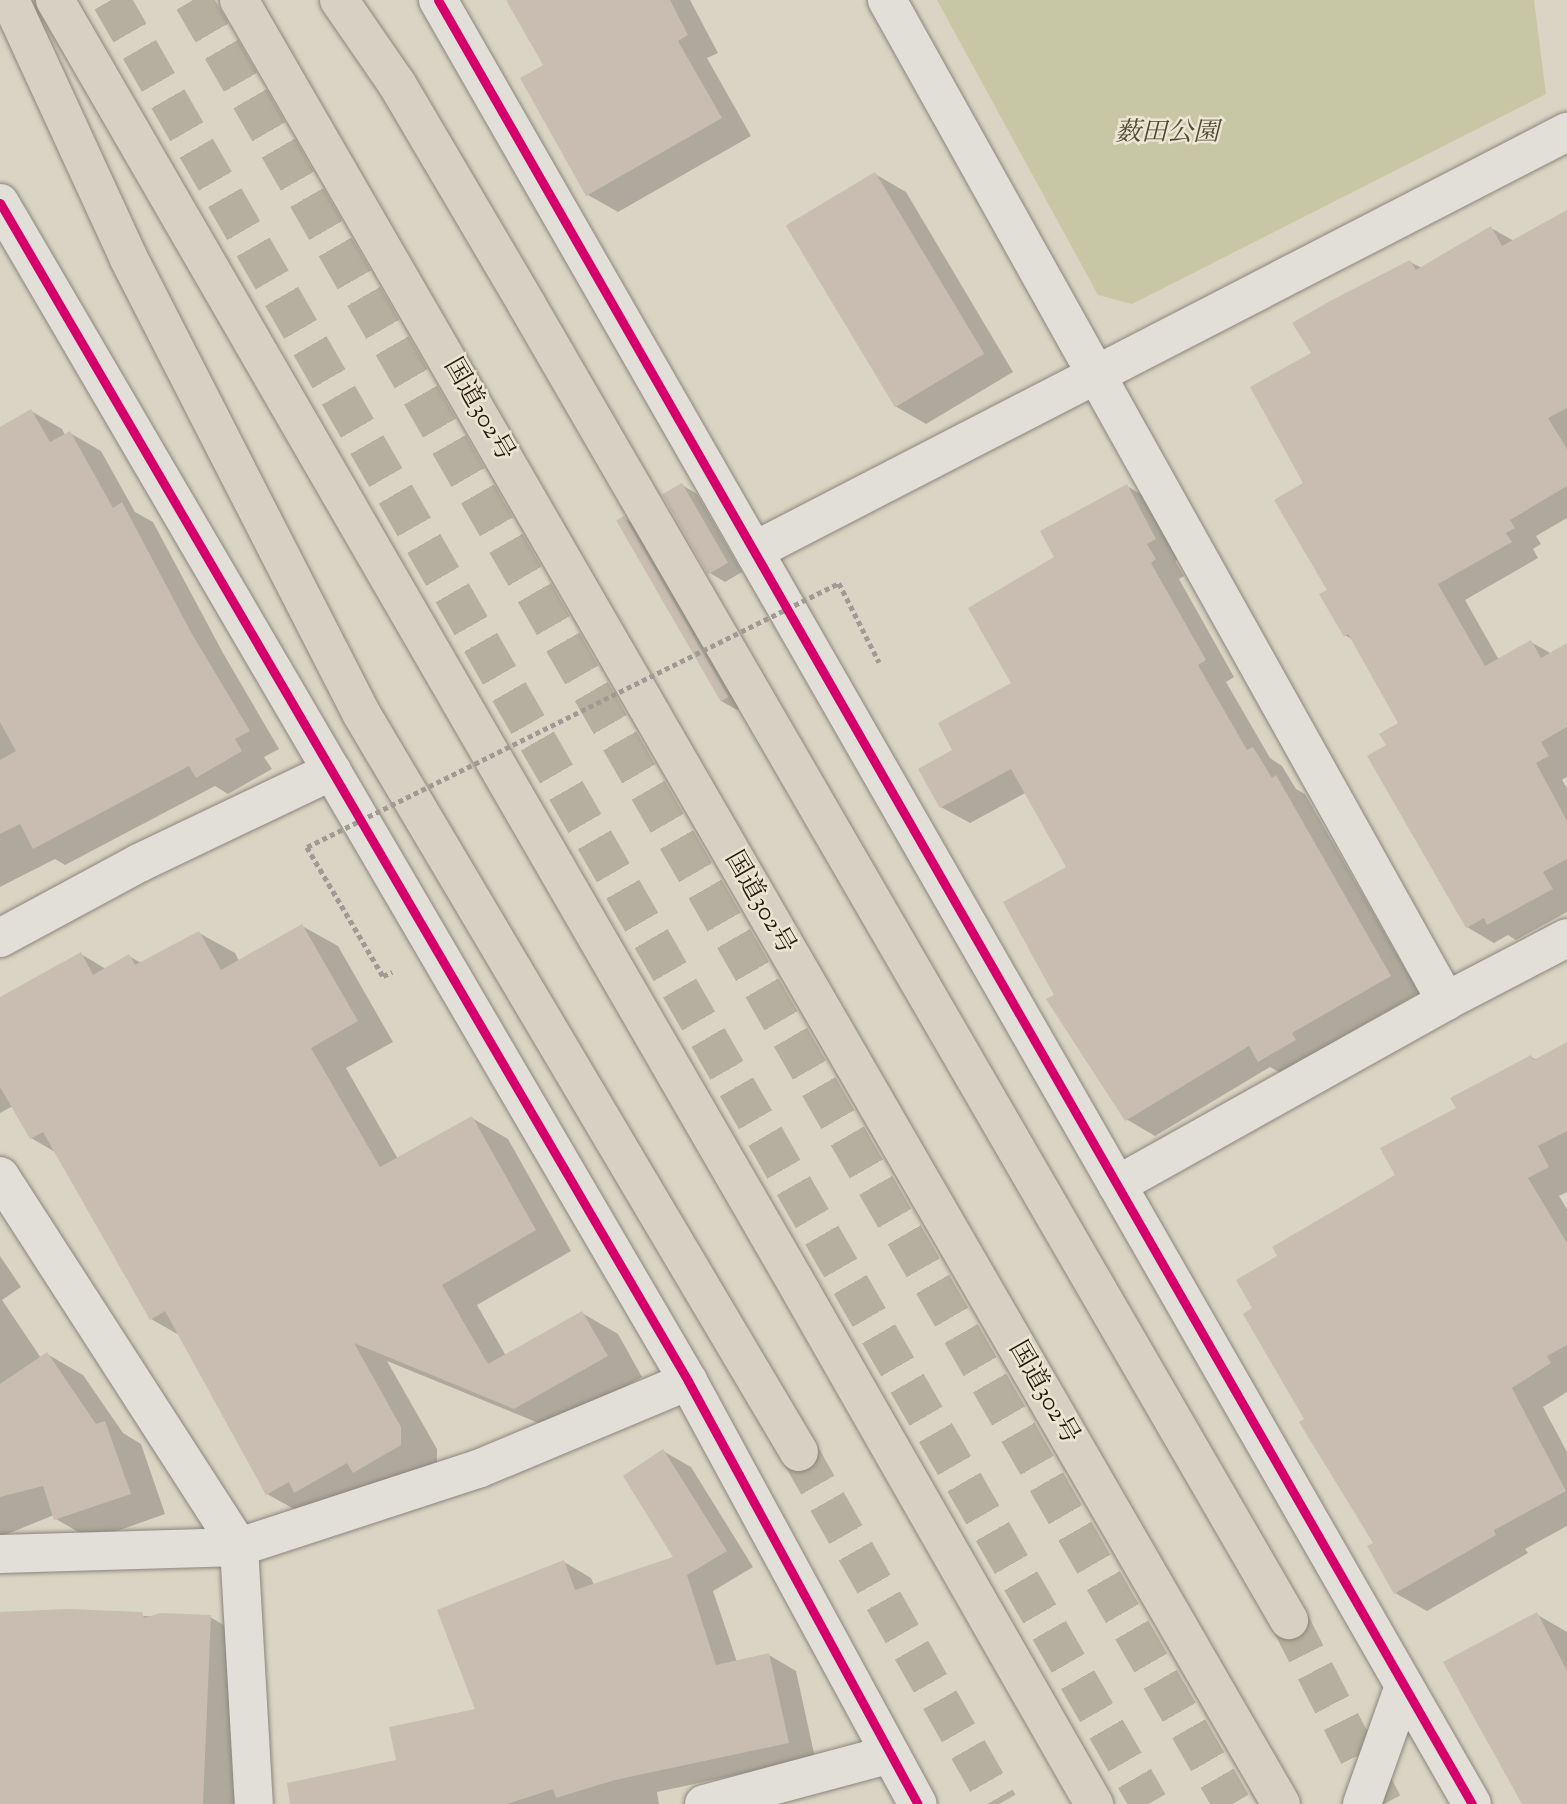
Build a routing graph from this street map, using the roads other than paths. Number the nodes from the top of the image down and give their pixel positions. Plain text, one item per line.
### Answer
1 (10, 0) edge
2 (55, 0) edge
3 (239, 0) edge
4 (339, 0) edge
5 (438, 0) edge
6 (887, 0) edge
7 (1567, 132) edge
8 (0, 203) edge
9 (1097, 375) junction
10 (754, 551) junction
11 (332, 771) junction
12 (0, 938) edge
13 (1567, 938) edge
14 (1446, 1001) junction
15 (0, 1176) edge
16 (1117, 1185) junction
17 (688, 1381) junction
18 (799, 1452) tunnel mouth
19 (239, 1547) junction
20 (0, 1555) edge
21 (1289, 1620) tunnel mouth
22 (1405, 1686) junction
23 (890, 1754) junction
24 (254, 1804) edge
25 (704, 1804) edge
26 (918, 1804) edge
27 (1094, 1804) edge
28 (1281, 1804) edge
29 (1362, 1804) edge
30 (1472, 1804) edge

1 - 18 highway
2 - 27 highway
3 - 28 highway, 国道302号
4 - 21 highway
5 - 10 street
6 - 9 street
7 - 9 street
8 - 11 street
9 - 10 street
9 - 14 street
10 - 16 street
11 - 12 street
11 - 17 street
13 - 14 street
14 - 16 street
15 - 19 street
16 - 22 street
17 - 19 street
17 - 23 street
19 - 20 street
19 - 24 street
22 - 29 street
22 - 30 street
23 - 25 street
23 - 26 street

